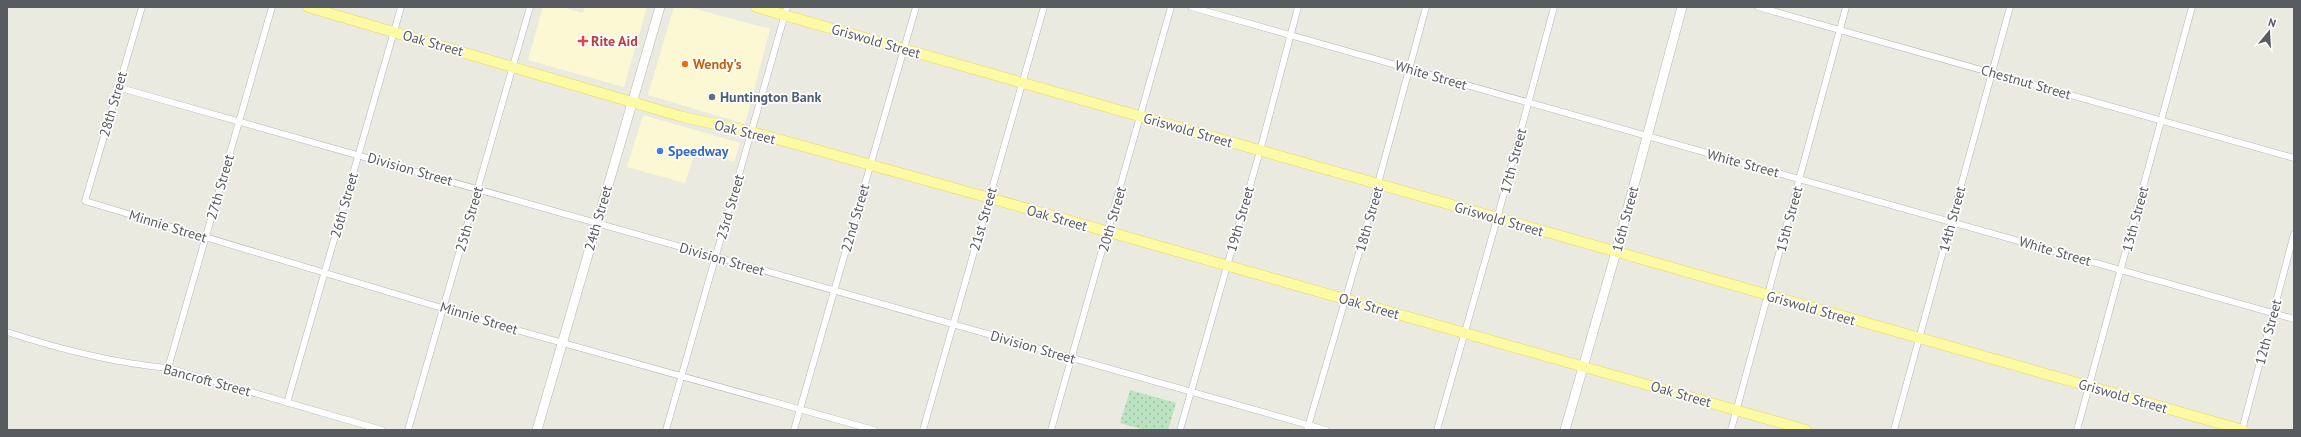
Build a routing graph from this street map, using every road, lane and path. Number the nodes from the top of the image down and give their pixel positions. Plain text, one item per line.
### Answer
1 (142, 7) edge
2 (272, 7) edge
3 (308, 7) edge
4 (402, 7) edge
5 (530, 7) edge
6 (660, 7) edge
7 (756, 7) edge
8 (916, 7) edge
9 (1044, 7) edge
10 (1171, 7) edge
11 (1191, 7) edge
12 (1298, 7) edge
13 (1426, 7) edge
14 (1554, 7) edge
15 (1682, 7) edge
16 (1758, 7) edge
17 (1846, 7) edge
18 (2010, 7) edge
19 (2192, 7) edge
20 (786, 11) edge
21 (1840, 30) junction
22 (394, 32) junction
23 (1290, 36) junction
24 (904, 49) junction
25 (512, 67) junction
26 (1410, 69) junction
27 (1992, 72) junction
28 (1022, 84) junction
29 (117, 87) junction
30 (632, 102) junction
31 (1528, 103) junction
32 (1141, 116) junction
33 (2162, 120) junction
34 (239, 122) junction
35 (752, 132) junction
36 (1648, 137) junction
37 (1260, 151) junction
38 (359, 154) junction
39 (2294, 158) edge
40 (870, 166) junction
41 (1800, 179) junction
42 (1378, 185) junction
43 (478, 189) junction
44 (990, 198) junction
45 (85, 201) joint
46 (1497, 219) junction
47 (1952, 222) junction
48 (597, 224) junction
49 (1108, 232) junction
50 (2294, 234) edge
51 (206, 238) junction
52 (1616, 252) junction
53 (715, 257) junction
54 (1227, 267) junction
55 (2121, 270) junction
56 (325, 272) junction
57 (834, 291) junction
58 (1769, 296) junction
59 (1346, 299) junction
60 (444, 307) junction
61 (2272, 313) junction
62 (2294, 319) edge
63 (953, 324) junction
64 (7, 332) edge
65 (1464, 334) junction
66 (1920, 339) junction
67 (562, 342) junction
68 (1072, 358) junction
69 (1583, 367) junction
70 (168, 368) junction
71 (682, 375) junction
72 (2090, 387) junction
73 (1191, 392) junction
74 (287, 403) junction
75 (800, 409) junction
76 (1736, 410) junction
77 (1308, 428) edge
78 (382, 430) edge
79 (408, 430) edge
80 (537, 430) edge
81 (666, 430) edge
82 (794, 430) edge
83 (874, 430) edge
84 (923, 430) edge
85 (1051, 430) edge
86 (1180, 430) edge
87 (1326, 430) edge
88 (1437, 430) edge
89 (1565, 430) edge
90 (1731, 430) edge
91 (1806, 430) edge
92 (1894, 430) edge
93 (2077, 430) edge
94 (2242, 430) edge

1 - 29 street, 28th Street
2 - 34 street, 27th Street
3 - 22 main road, Oak Street
4 - 22 street, 26th Street
5 - 25 street, 25th Street
6 - 30 street, 24th Street
7 - 20 main road, Griswold Street
8 - 24 street, 22nd Street
9 - 28 street, 21st Street
10 - 32 street, 20th Street
11 - 23 street, White Street
12 - 23 street, 19th Street
13 - 26 street, 18th Street
14 - 31 street, 17th Street
15 - 36 street, 16th Street
16 - 21 street, Chestnut Street
17 - 21 street, 15th Street
18 - 27 street, 14th Street
19 - 33 street, 13th Street
20 - 24 main road, Griswold Street
20 - 35 street, 23rd Street
21 - 27 street, Chestnut Street
21 - 41 street, 15th Street
22 - 25 main road, Oak Street
22 - 38 street, 26th Street
23 - 26 street, White Street
23 - 37 street, 19th Street
24 - 28 main road, Griswold Street
24 - 40 street, 22nd Street
25 - 30 main road, Oak Street
25 - 43 street, 25th Street
26 - 31 street, White Street
26 - 42 street, 18th Street
27 - 33 street, Chestnut Street
27 - 47 street, 14th Street
28 - 32 main road, Griswold Street
28 - 44 street, 21st Street
29 - 34 street, Division Street
29 - 45 street, 28th Street
30 - 35 main road, Oak Street
30 - 48 street, 24th Street
31 - 36 street, White Street
31 - 46 street, 17th Street
32 - 37 main road, Griswold Street
32 - 49 street, 20th Street
33 - 39 street, Chestnut Street
33 - 55 street, 13th Street
34 - 38 street, Division Street
34 - 51 street, 27th Street
35 - 40 main road, Oak Street
35 - 53 street, 23rd Street
36 - 41 street, White Street
36 - 52 street, 16th Street
37 - 42 main road, Griswold Street
37 - 54 street, 19th Street
38 - 43 street, Division Street
38 - 56 street, 26th Street
40 - 44 main road, Oak Street
40 - 57 street, 22nd Street
41 - 47 street, White Street
41 - 58 street, 15th Street
42 - 46 main road, Griswold Street
42 - 59 street, 18th Street
43 - 48 street, Division Street
43 - 60 street, 25th Street
44 - 49 main road, Oak Street
44 - 63 street, 21st Street
45 - 51 street, Minnie Street
46 - 52 main road, Griswold Street
46 - 65 street, 17th Street
47 - 55 street, White Street
47 - 66 street, 14th Street
48 - 53 street, Division Street
48 - 67 street, 24th Street
49 - 54 main road, Oak Street
49 - 68 street, 20th Street
50 - 61 street, 12th Street
51 - 56 street, Minnie Street
51 - 70 street, 27th Street
52 - 58 main road, Griswold Street
52 - 69 street, 16th Street
53 - 57 street, Division Street
53 - 71 street, 23rd Street
54 - 59 main road, Oak Street
54 - 73 street, 19th Street
55 - 61 street, White Street
55 - 72 street, 13th Street
56 - 60 street, Minnie Street
56 - 74 street, 26th Street
57 - 63 street, Division Street
57 - 75 street, 22nd Street
58 - 66 main road, Griswold Street
58 - 76 street, 15th Street
59 - 65 main road, Oak Street
59 - 77 street, 18th Street
60 - 67 street, Minnie Street
60 - 79 street, 25th Street
61 - 62 street, White Street
61 - 94 street, 12th Street
63 - 68 street, Division Street
63 - 84 street, 21st Street
64 - 70 street, Bancroft Street
65 - 69 main road, Oak Street
65 - 88 street, 17th Street
66 - 72 main road, Griswold Street
66 - 92 street, 14th Street
67 - 71 street, Minnie Street
67 - 80 street, 24th Street
68 - 73 street, Division Street
68 - 85 street, 20th Street
69 - 76 main road, Oak Street
69 - 89 street, 16th Street
70 - 74 street, Bancroft Street
71 - 75 street, Minnie Street
71 - 81 street, 23rd Street
72 - 93 street, 13th Street
72 - 94 main road, Griswold Street
73 - 77 street, Division Street
73 - 86 street, 19th Street
74 - 78 street, Bancroft Street
75 - 82 street, 22nd Street
75 - 83 street, Minnie Street
76 - 90 street, 15th Street
76 - 91 main road, Oak Street
77 - 87 street, Division Street

